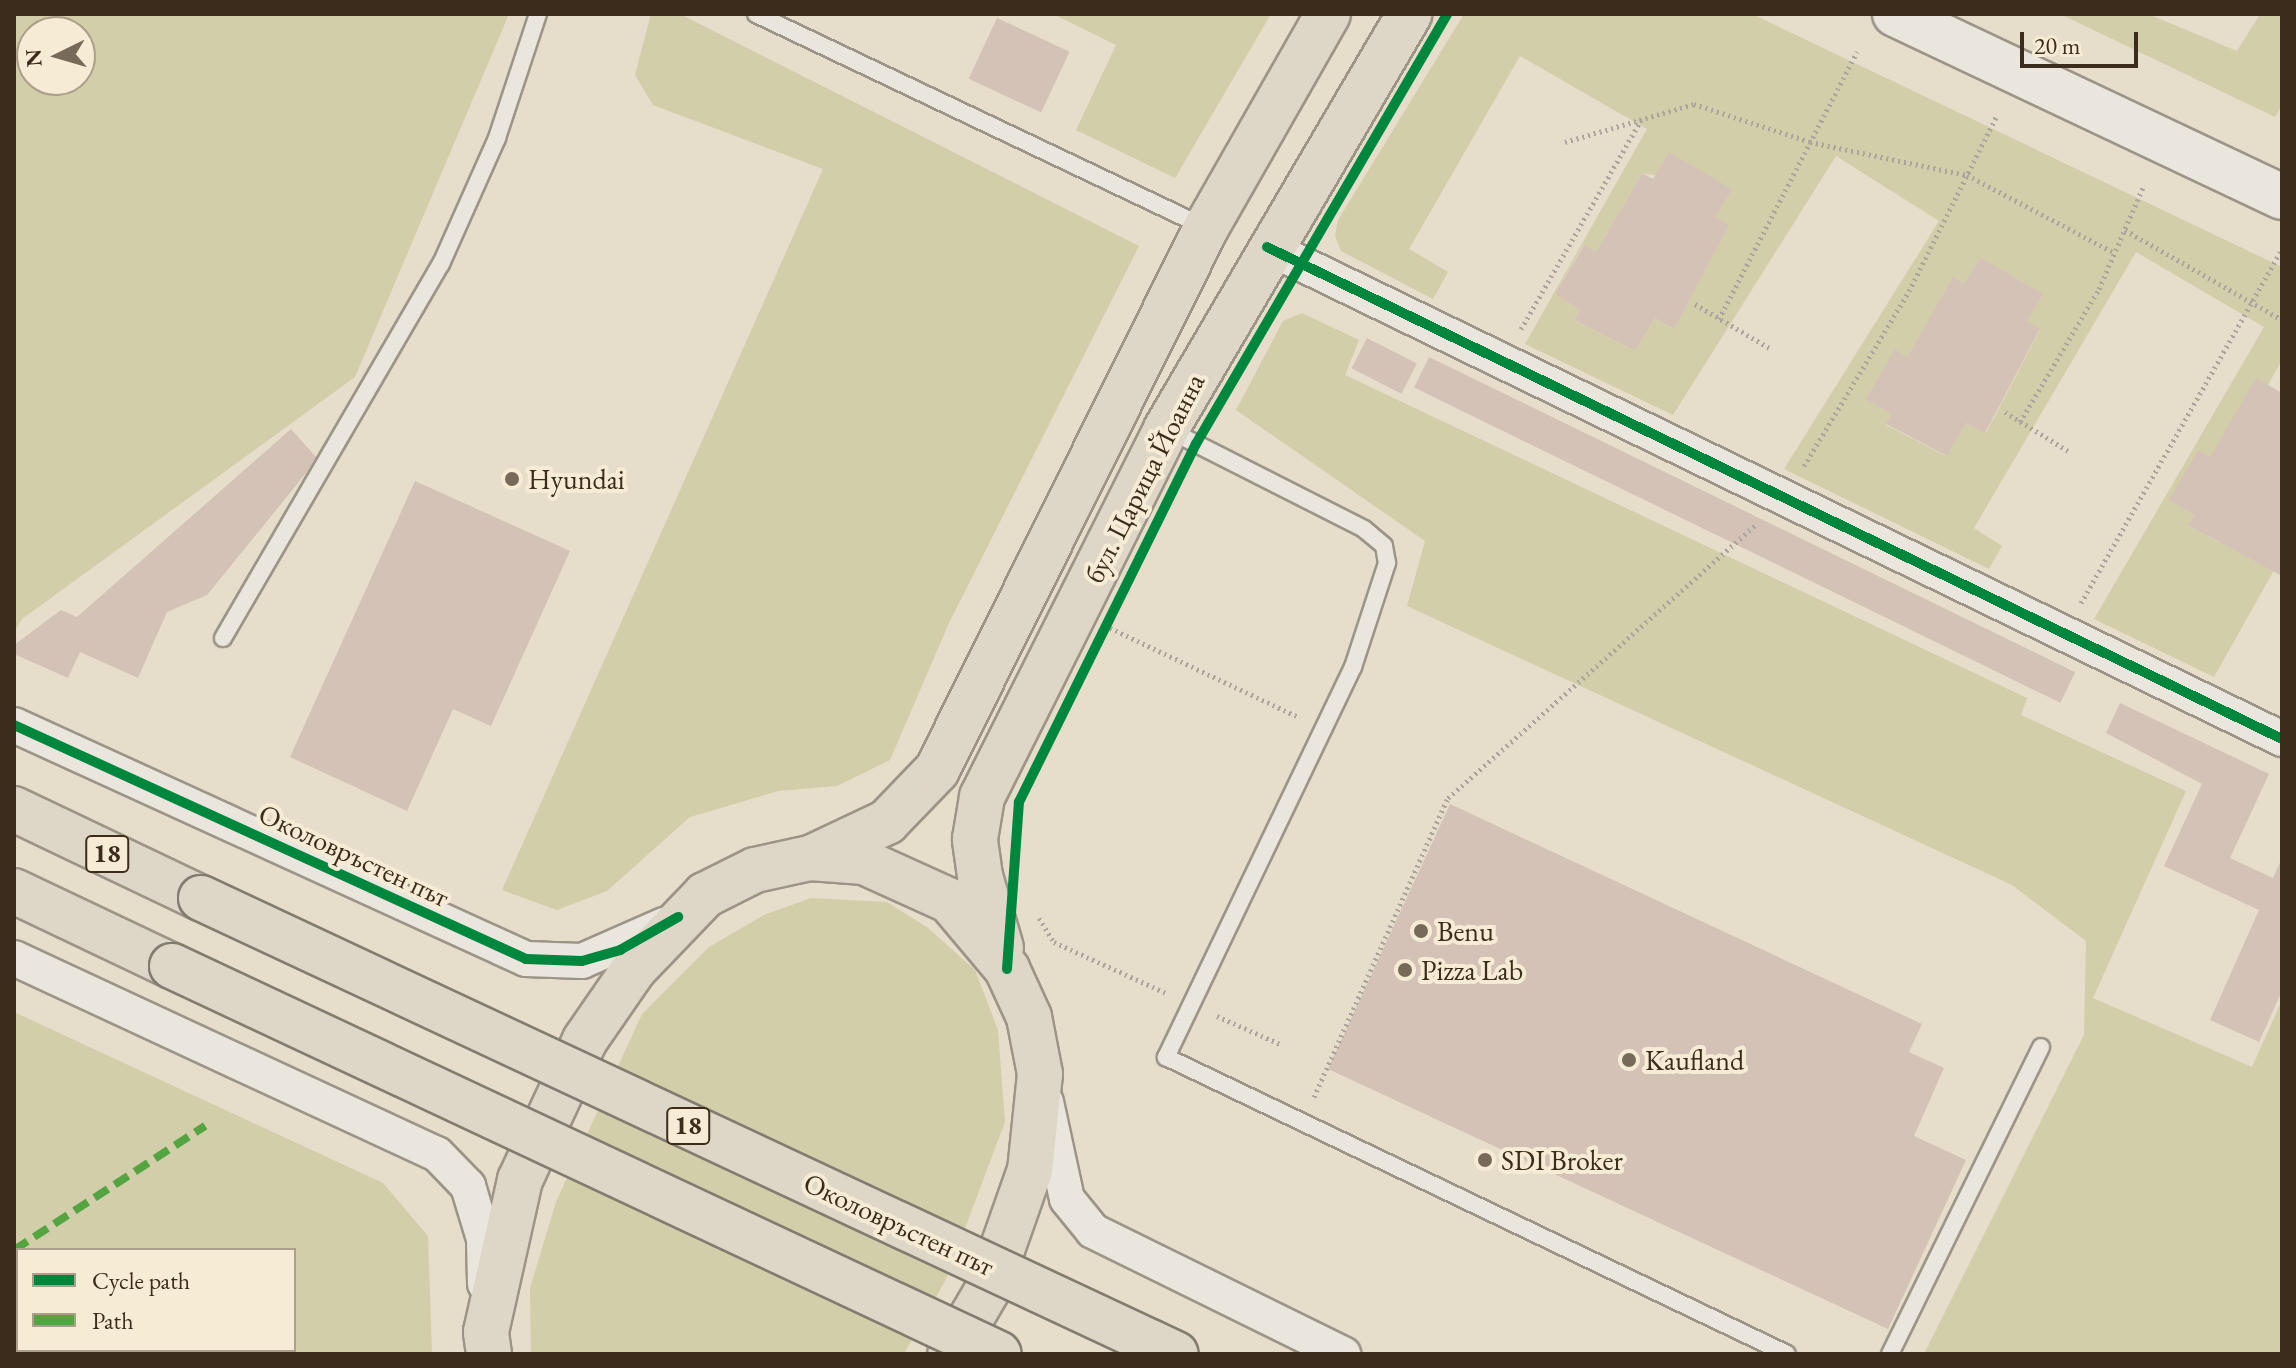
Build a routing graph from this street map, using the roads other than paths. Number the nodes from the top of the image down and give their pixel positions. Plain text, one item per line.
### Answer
1 (538, 14) edge
2 (756, 14) edge
3 (1328, 14) edge
4 (1409, 14) edge
5 (1895, 14) edge
6 (2282, 197) edge
7 (1206, 228) junction
8 (1267, 247) junction
9 (1166, 429) junction
10 (223, 638) dead end
11 (14, 725) edge
12 (2282, 739) edge
13 (14, 809) edge
14 (810, 858) junction
15 (14, 891) edge
16 (678, 917) junction
17 (14, 958) edge
18 (1007, 969) junction
19 (2041, 1047) dead end
20 (1040, 1074) junction
21 (488, 1343) edge
22 (950, 1354) edge
23 (999, 1354) edge
24 (1176, 1354) edge
25 (1343, 1354) edge
26 (1787, 1354) edge
27 (1890, 1354) edge

1 - 10 lane
2 - 7 lane
3 - 7 main road, бул. Царица Йоанна
4 - 8 main road, бул. Царица Йоанна
5 - 6 main road
7 - 14 main road, бул. Царица Йоанна
8 - 9 main road, бул. Царица Йоанна
8 - 12 street
9 - 18 main road, бул. Царица Йоанна
9 - 26 lane
11 - 16 street, Околовръстен път
13 - 24 main road, Околовръстен път / 18, bridge
14 - 16 main road
14 - 18 main road
15 - 23 main road, bridge
16 - 21 main road
17 - 21 street
18 - 20 main road
19 - 27 lane
20 - 22 main road
20 - 25 street

